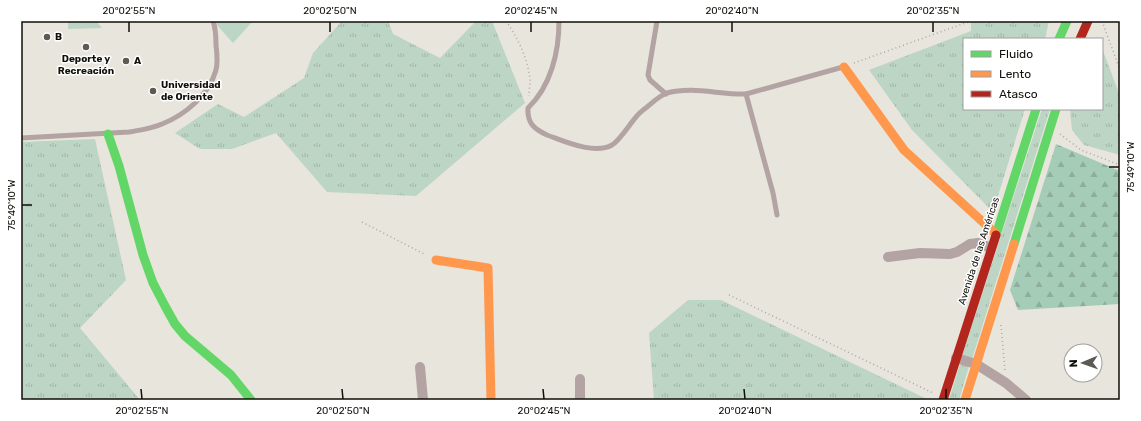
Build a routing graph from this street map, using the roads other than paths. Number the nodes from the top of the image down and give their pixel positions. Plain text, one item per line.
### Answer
1 (213, 21) edge
2 (559, 21) edge
3 (657, 21) edge
4 (1061, 21) edge
5 (1067, 21) edge
6 (1088, 21) edge
7 (1060, 36) edge
8 (1080, 38) edge
9 (844, 67) joint
10 (666, 94) junction
11 (746, 94) junction
12 (1036, 110) edge
13 (1056, 110) edge
14 (108, 134) junction
15 (21, 138) edge
16 (777, 215) dead end
17 (996, 234) junction
18 (992, 248) junction
19 (888, 257) dead end
20 (436, 260) road end
21 (956, 358) junction
22 (976, 364) junction
23 (420, 367) dead end
24 (580, 379) dead end
25 (944, 399) edge
26 (251, 400) edge
27 (423, 400) edge
28 (491, 400) edge
29 (580, 400) edge
30 (965, 400) edge
31 (1026, 400) edge

1 - 14 lane
2 - 10 lane
3 - 10 lane
4 - 7 street
5 - 7 street
6 - 8 street
9 - 11 lane
9 - 17 street
10 - 11 lane
11 - 16 lane
12 - 17 street, Avenida de las Américas
13 - 22 street
14 - 15 lane
14 - 26 street
17 - 18 street, Avenida de las Américas
18 - 19 street
18 - 21 street, Avenida de las Américas
20 - 28 street
21 - 22 street
21 - 25 street, Avenida de las Américas
22 - 30 street
22 - 31 street
23 - 27 street
24 - 29 street

